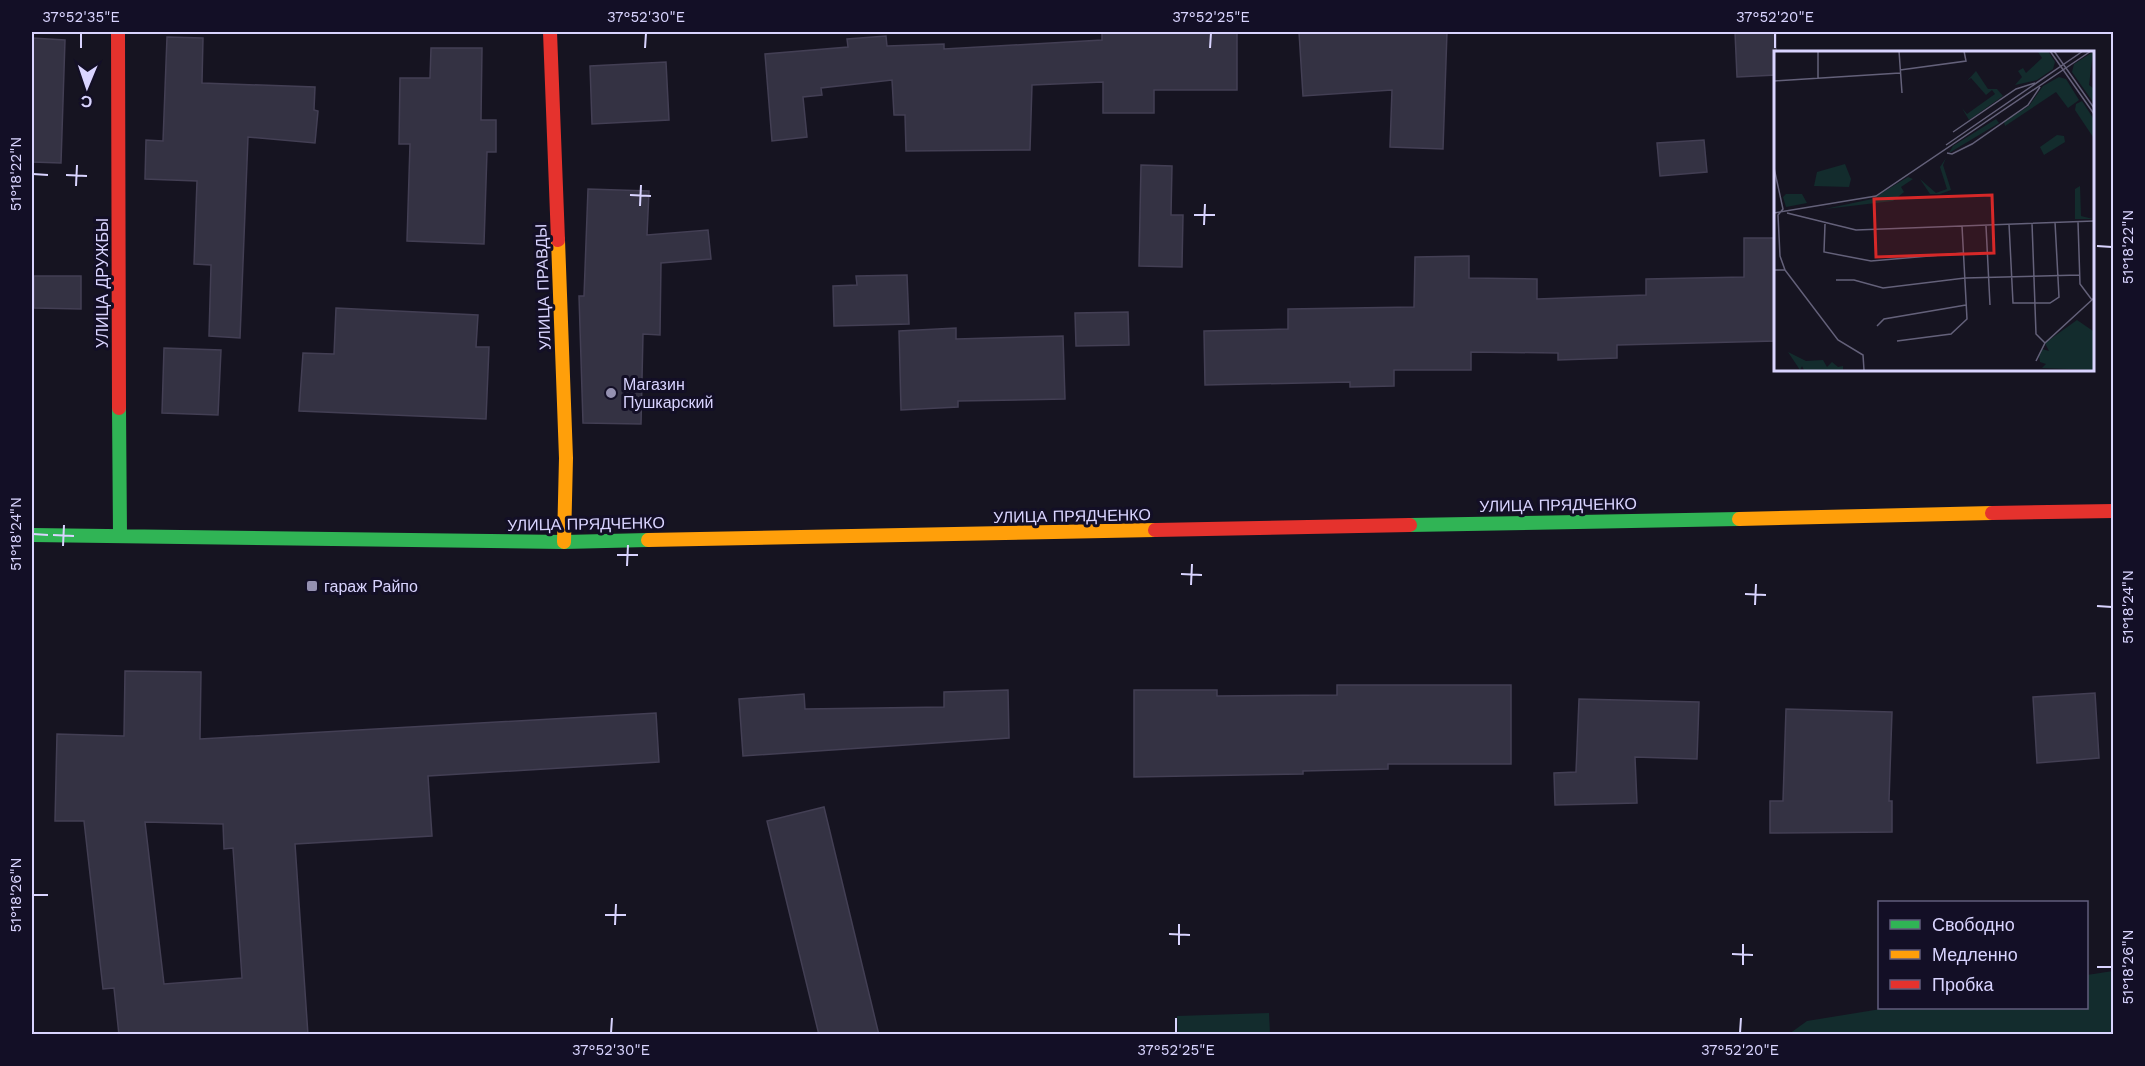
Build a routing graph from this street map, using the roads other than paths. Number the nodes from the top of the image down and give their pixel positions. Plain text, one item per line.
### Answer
1 (118, 32) edge
2 (550, 32) edge
3 (2114, 511) edge
4 (32, 535) edge
5 (120, 535) junction
6 (564, 542) junction

1 - 5 main road, УЛИЦА ДРУЖБЫ
2 - 6 main road, УЛИЦА ПРАВДЫ
3 - 6 main road, УЛИЦА ПРЯДЧЕНКО
4 - 5 main road, УЛИЦА ПРЯДЧЕНКО
5 - 6 main road, УЛИЦА ПРЯДЧЕНКО

